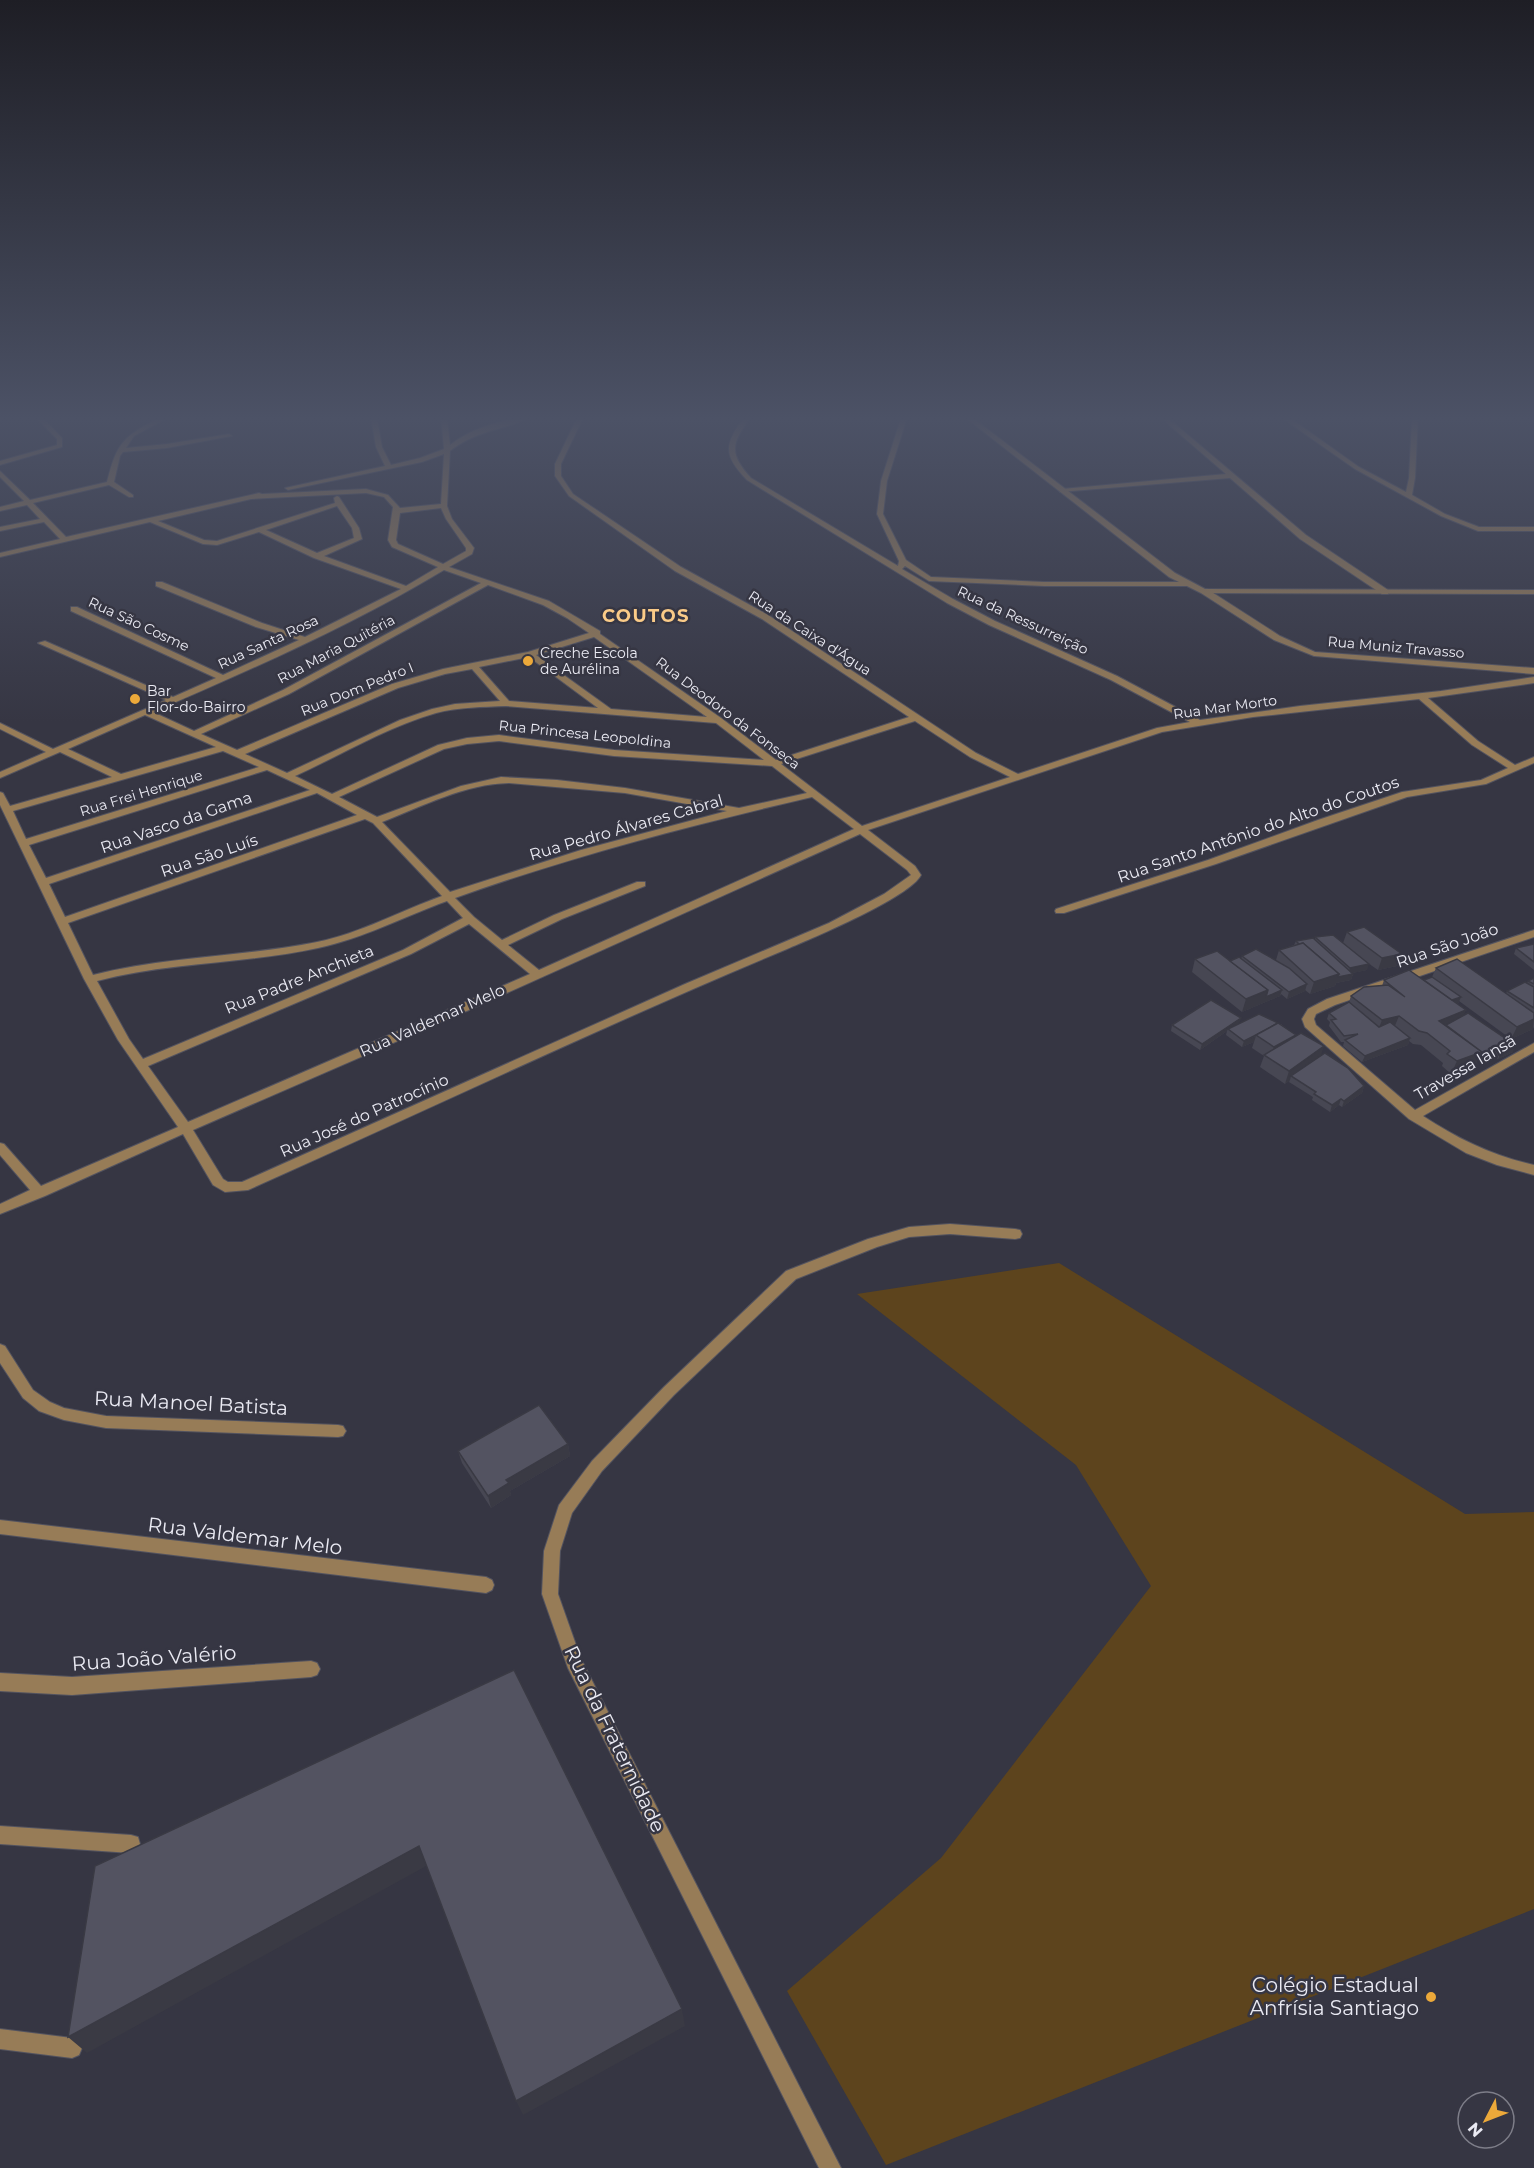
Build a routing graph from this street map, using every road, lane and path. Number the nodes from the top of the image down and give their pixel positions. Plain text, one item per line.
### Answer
1 (154, 519) edge
2 (290, 519) edge
3 (350, 519) edge
4 (395, 519) edge
5 (449, 519) edge
6 (607, 519) edge
7 (814, 519) edge
8 (883, 519) edge
9 (1099, 519) edge
10 (1281, 519) edge
11 (1453, 519) edge
12 (44, 520) joint
13 (150, 520) junction
14 (0, 529) edge
15 (259, 529) junction
16 (1534, 529) edge
17 (64, 539) junction
18 (0, 555) edge
19 (317, 556) junction
20 (903, 561) junction
21 (443, 567) junction
22 (899, 571) junction
23 (488, 582) junction
24 (159, 584) dead end
25 (1188, 584) junction
26 (407, 589) junction
27 (1204, 591) junction
28 (1385, 592) junction
29 (1534, 592) edge
30 (74, 609) dead end
31 (597, 633) junction
32 (306, 640) junction
33 (42, 643) dead end
34 (530, 654) junction
35 (475, 667) junction
36 (1534, 672) edge
37 (224, 678) junction
38 (1534, 680) edge
39 (1422, 697) junction
40 (173, 700) junction
41 (506, 703) junction
42 (145, 712) junction
43 (609, 712) junction
44 (914, 718) junction
45 (718, 720) junction
46 (1197, 722) junction
47 (0, 726) edge
48 (194, 734) junction
49 (223, 748) junction
50 (57, 751) junction
51 (236, 754) junction
52 (1534, 760) edge
53 (776, 763) junction
54 (265, 768) junction
55 (1514, 768) junction
56 (0, 775) edge
57 (118, 776) junction
58 (286, 777) junction
59 (1019, 778) junction
60 (318, 790) junction
61 (813, 794) junction
62 (0, 795) edge
63 (332, 797) junction
64 (9, 809) junction
65 (739, 811) junction
66 (366, 815) junction
67 (376, 822) junction
68 (862, 829) junction
69 (24, 843) junction
70 (911, 868) joint
71 (44, 882) junction
72 (641, 884) dead end
73 (450, 896) junction
74 (1060, 911) dead end
75 (470, 919) junction
76 (62, 922) junction
77 (1534, 933) edge
78 (500, 945) junction
79 (537, 974) junction
80 (90, 979) junction
81 (1534, 1047) edge
82 (140, 1065) junction
83 (1413, 1116) junction
84 (186, 1127) junction
85 (0, 1147) edge
86 (1534, 1170) edge
87 (40, 1192) junction
88 (0, 1209) edge
89 (1016, 1234) dead end
90 (0, 1350) edge
91 (338, 1431) dead end
92 (0, 1527) edge
93 (486, 1585) dead end
94 (311, 1669) dead end
95 (0, 1682) edge
96 (0, 1835) edge
97 (131, 1844) dead end
98 (0, 2039) edge
99 (72, 2048) edge
100 (830, 2168) edge

1 - 13 street
2 - 15 street
3 - 19 street
4 - 21 street, Rua Deodoro da Fonseca
5 - 21 street, Rua Santa Rosa
6 - 44 street, Rua da Caixa d'Água
7 - 22 street, Rua da Ressurreição
8 - 20 street
9 - 25 street, Rua Muniz Travasso
10 - 28 street
11 - 16 street
12 - 14 street
12 - 17 street
13 - 15 street
13 - 17 street
15 - 19 street
17 - 18 street
19 - 26 street
20 - 22 street
20 - 25 street
21 - 23 street, Rua Deodoro da Fonseca
21 - 26 street, Rua Santa Rosa
22 - 46 street, Rua da Ressurreição
23 - 31 street, Rua Deodoro da Fonseca
23 - 48 street, Rua Maria Quitéria
24 - 32 street
25 - 27 street, Rua Muniz Travasso
26 - 32 street, Rua Santa Rosa
27 - 28 street
27 - 36 street, Rua Muniz Travasso
28 - 29 street
30 - 37 street, Rua São Cosme
31 - 34 street, Rua Dom Pedro I
31 - 45 street, Rua Deodoro da Fonseca
32 - 37 street, Rua Santa Rosa
33 - 40 street
34 - 35 street, Rua Dom Pedro I
34 - 43 street
35 - 41 street
35 - 51 street, Rua Dom Pedro I
37 - 40 street, Rua Santa Rosa
38 - 39 street, Rua Mar Morto
39 - 46 street, Rua Mar Morto
39 - 55 street
40 - 42 street, Rua Santa Rosa
41 - 43 street
41 - 58 street
42 - 48 street
42 - 50 street, Rua Santa Rosa
43 - 45 street
44 - 53 street
44 - 59 street, Rua da Caixa d'Água
45 - 53 street, Rua Deodoro da Fonseca
46 - 59 street, Rua Mar Morto
47 - 50 street
48 - 49 street
49 - 51 street
49 - 57 street
50 - 56 street, Rua Santa Rosa
50 - 57 street
51 - 54 street
52 - 55 street, Rua Santo Antônio do Alto do Coutos
53 - 61 street, Rua Deodoro da Fonseca
53 - 63 street, Rua Princesa Leopoldina
54 - 58 street
54 - 69 street, Rua Frei Henrique
55 - 74 street, Rua Santo Antônio do Alto do Coutos
57 - 64 street
58 - 60 street
59 - 68 street, Rua Mar Morto
60 - 63 street
60 - 71 street, Rua Vasco da Gama
61 - 65 street, Rua Pedro Álvares Cabral
61 - 68 street, Rua Deodoro da Fonseca
62 - 64 street, Rua José do Patrocínio
63 - 66 street
64 - 69 street, Rua José do Patrocínio
65 - 67 street
65 - 73 street, Rua Pedro Álvares Cabral
66 - 67 street
66 - 76 street, Rua São Luís
67 - 73 street
68 - 70 street, Rua Deodoro da Fonseca
68 - 79 street, Rua Valdemar Melo
69 - 71 street, Rua José do Patrocínio
70 - 84 street, Rua José do Patrocínio
71 - 76 street, Rua José do Patrocínio
72 - 78 street
73 - 75 street
73 - 80 street, Rua Pedro Álvares Cabral
75 - 78 street
75 - 82 street, Rua Padre Anchieta
76 - 80 street, Rua José do Patrocínio
77 - 83 street, Rua São João
78 - 79 street
79 - 84 street, Rua Valdemar Melo
80 - 82 street, Rua José do Patrocínio
81 - 83 street, Travessa Iansã
82 - 84 street, Rua José do Patrocínio
83 - 86 street
84 - 87 street, Rua Valdemar Melo
85 - 87 street
87 - 88 street, Rua Valdemar Melo
89 - 100 street, Rua da Fraternidade
90 - 91 street, Rua Manoel Batista
92 - 93 street, Rua Valdemar Melo
94 - 95 street, Rua João Valério
96 - 97 street
98 - 99 street

